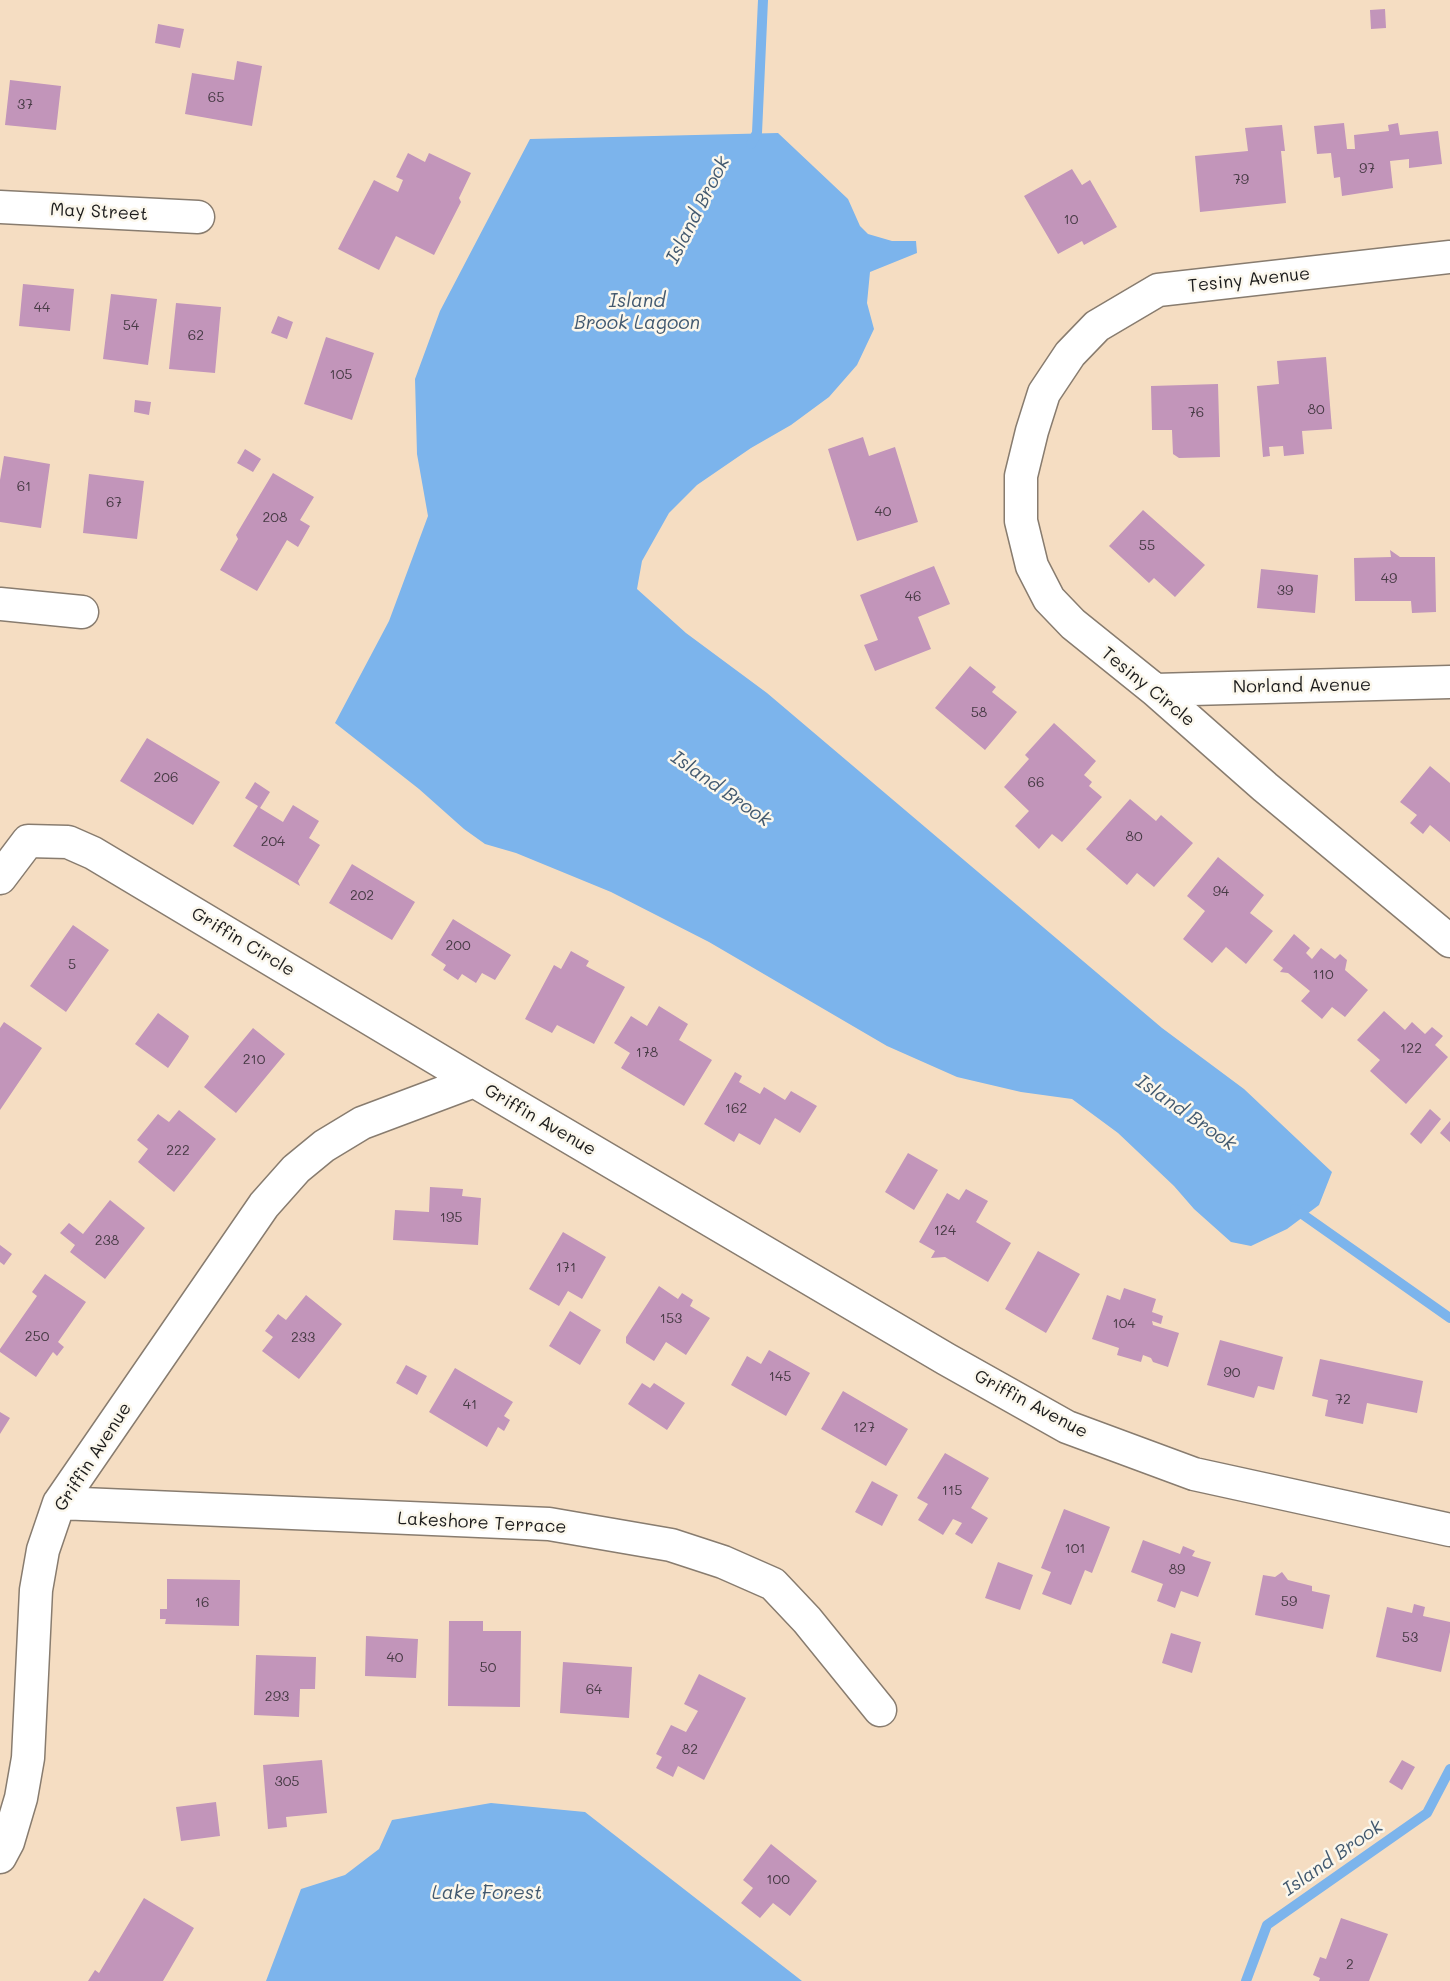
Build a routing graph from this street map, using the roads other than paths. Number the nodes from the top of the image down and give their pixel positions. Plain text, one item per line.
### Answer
1 (0, 207) edge
2 (198, 217) dead end
3 (1450, 257) edge
4 (1070, 354) joint
5 (0, 604) edge
6 (82, 612) dead end
7 (1450, 682) edge
8 (1155, 690) junction
9 (5, 870) edge
10 (1450, 941) edge
11 (474, 1081) junction
12 (59, 1503) junction
13 (1450, 1530) edge
14 (880, 1710) dead end
15 (0, 1857) edge

1 - 2 street, May Street
3 - 4 street, Tesiny Avenue
4 - 8 street, Tesiny Circle
5 - 6 street
7 - 8 street, Norland Avenue
8 - 10 street, Tesiny Circle
9 - 11 street, Griffin Circle
11 - 12 street, Griffin Avenue
11 - 13 street, Griffin Avenue
12 - 14 street, Lakeshore Terrace
12 - 15 street, Griffin Avenue

